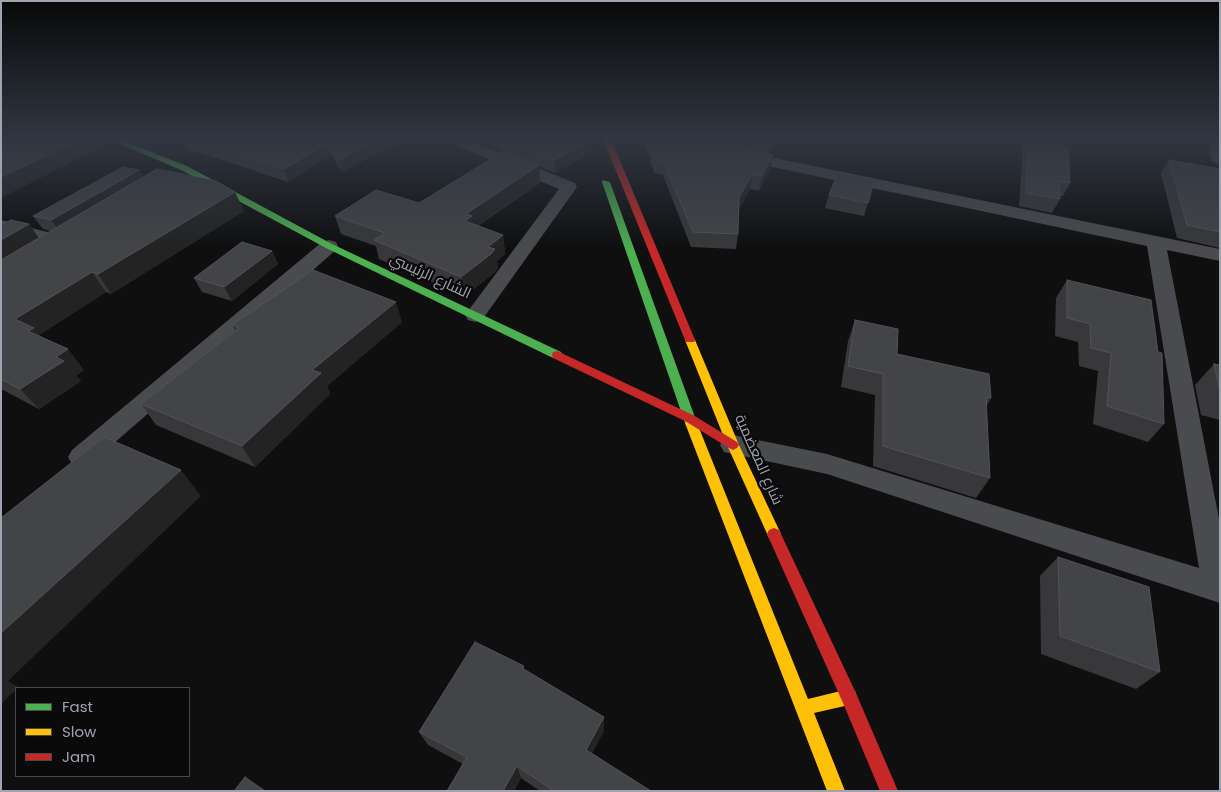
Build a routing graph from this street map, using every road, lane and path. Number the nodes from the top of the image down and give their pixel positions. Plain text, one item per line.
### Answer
1 (171, 176) edge
2 (199, 176) edge
3 (543, 176) edge
4 (603, 176) edge
5 (622, 176) edge
6 (836, 176) edge
7 (168, 178) edge
8 (1, 225) edge
9 (79, 232) edge
10 (63, 242) junction
11 (1156, 242) junction
12 (329, 246) junction
13 (1220, 255) edge
14 (40, 256) edge
15 (475, 315) junction
16 (688, 418) junction
17 (733, 444) junction
18 (62, 472) edge
19 (1218, 588) edge
20 (849, 696) junction
21 (802, 708) junction
22 (836, 791) edge
23 (889, 791) edge

1 - 7 street
2 - 12 main road, الشارع الرئيسي
3 - 15 street
4 - 16 main road
5 - 17 main road, شارع المعضمية
6 - 11 street
8 - 10 street
9 - 10 street
10 - 14 street
11 - 13 street
11 - 19 street
12 - 15 main road, الشارع الرئيسي
12 - 18 street
15 - 16 main road, الشارع الرئيسي
16 - 17 main road, الشارع الرئيسي
16 - 21 main road
17 - 19 street
17 - 20 main road, شارع المعضمية
20 - 21 main road
20 - 23 main road, شارع المعضمية
21 - 22 main road

